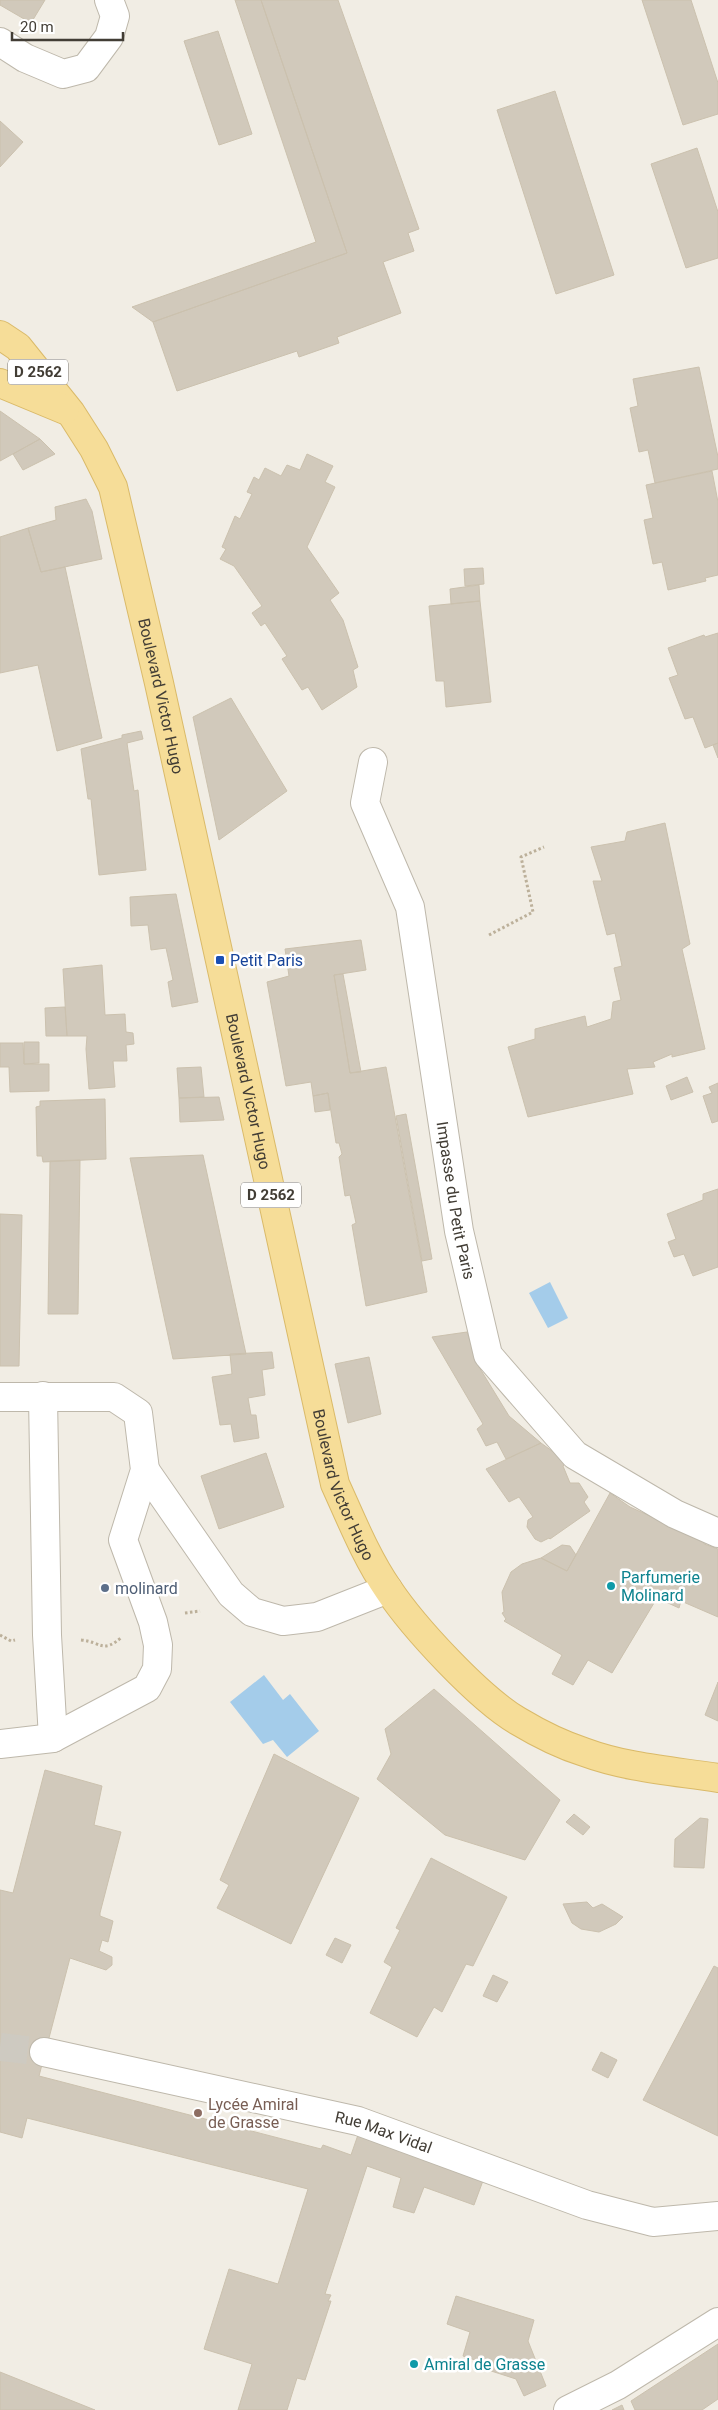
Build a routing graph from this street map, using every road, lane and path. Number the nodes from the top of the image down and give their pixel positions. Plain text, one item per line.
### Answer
1 (109, 0) edge
2 (0, 42) edge
3 (0, 335) edge
4 (0, 382) edge
5 (71, 413) junction
6 (373, 762) dead end
7 (544, 847) dead end
8 (489, 935) dead end
9 (43, 1396) junction
10 (0, 1397) edge
11 (145, 1470) junction
12 (718, 1533) edge
13 (388, 1589) junction
14 (127, 1631) dead end
15 (0, 1636) edge
16 (86, 1640) dead end
17 (11, 1642) dead end
18 (53, 1738) junction
19 (0, 1744) edge
20 (718, 1778) edge
21 (44, 2052) tunnel mouth
22 (718, 2216) edge
23 (718, 2322) edge
24 (568, 2410) edge

1 - 2 street
3 - 5 main road, Boulevard Victor Hugo / D 2562
4 - 5 main road, D 2562
5 - 13 main road, Boulevard Victor Hugo / D 2562
6 - 12 street, Impasse du Petit Paris
7 - 8 path
9 - 10 street
9 - 11 street
9 - 18 street
11 - 13 street
11 - 18 street
13 - 20 main road, Boulevard Victor Hugo / D 2562
14 - 16 path
15 - 17 path
18 - 19 street
21 - 22 street, Rue Max Vidal
23 - 24 street

